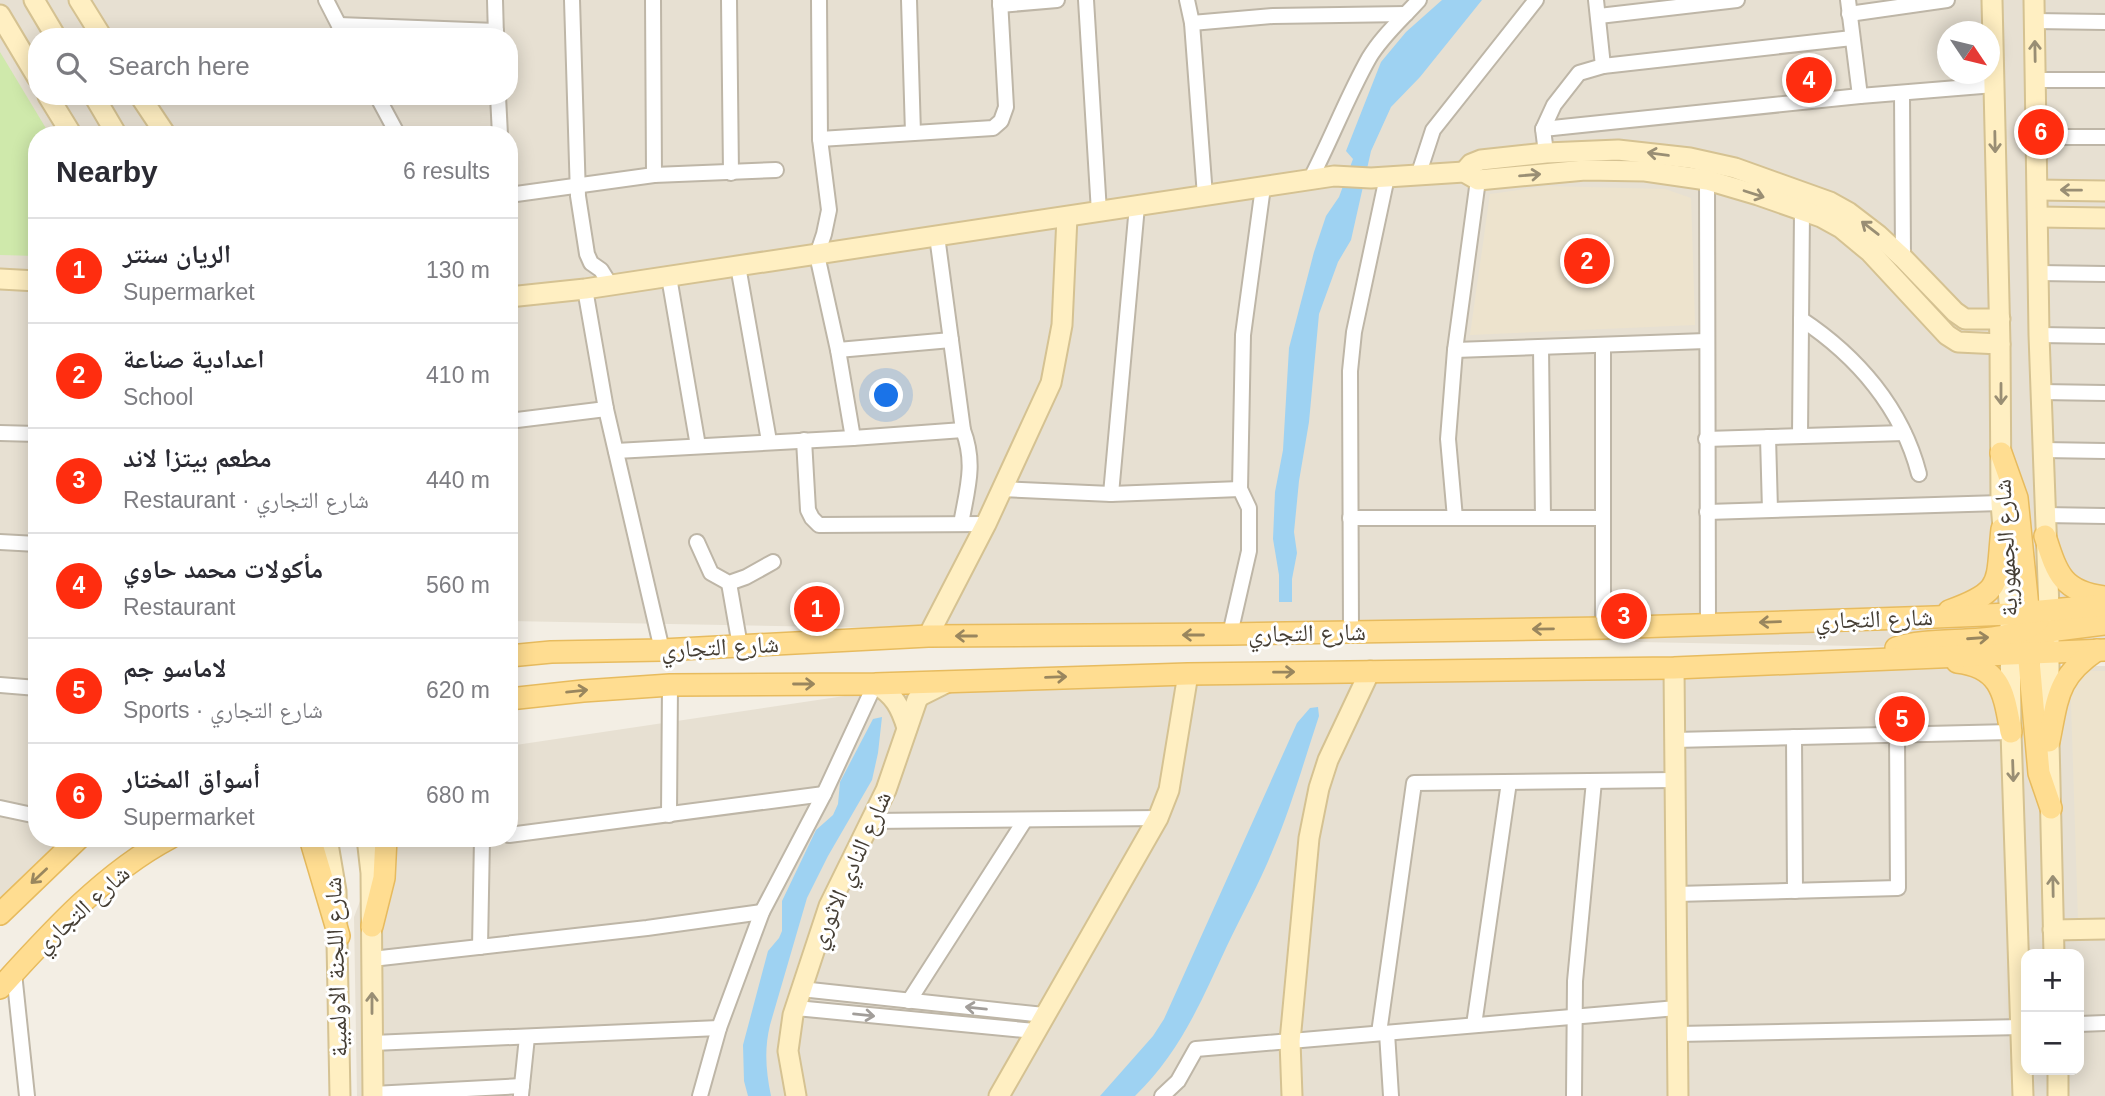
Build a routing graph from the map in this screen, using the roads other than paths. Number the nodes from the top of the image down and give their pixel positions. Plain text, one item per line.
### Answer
1 (34, 0) edge
2 (79, 0) edge
3 (326, 0) edge
4 (495, 0) edge
5 (572, 0) edge
6 (653, 0) edge
7 (729, 0) edge
8 (819, 0) edge
9 (909, 0) edge
10 (1057, 0) edge
11 (1086, 0) edge
12 (1187, 0) edge
13 (1272, 0) edge
14 (1419, 0) edge
15 (1536, 0) edge
16 (1596, 0) edge
17 (1737, 0) edge
18 (1947, 0) edge
19 (1992, 0) edge
20 (2034, 0) edge
21 (1927, 1) edge
22 (1000, 3) edge
23 (1374, 7) edge
24 (1849, 7) edge
25 (1406, 14) junction
26 (0, 15) edge
27 (1273, 16) junction
28 (1600, 16) junction
29 (2034, 21) junction
30 (2105, 22) edge
31 (1192, 23) junction
32 (51, 28) edge
33 (96, 28) edge
34 (340, 28) edge
35 (496, 28) edge
36 (1852, 38) junction
37 (28, 62) edge
38 (1603, 66) junction
39 (2105, 79) edge
40 (2035, 80) junction
41 (1994, 85) junction
42 (1902, 93) junction
43 (1860, 96) junction
44 (54, 105) edge
45 (99, 105) edge
46 (146, 105) edge
47 (382, 105) edge
48 (498, 105) edge
49 (66, 126) edge
50 (112, 126) edge
51 (160, 126) edge
52 (393, 126) edge
53 (500, 126) edge
54 (1543, 129) junction
55 (913, 133) junction
56 (2037, 136) junction
57 (2105, 137) edge
58 (820, 139) junction
59 (1546, 153) junction
60 (776, 170) dead end
61 (1474, 171) junction
62 (731, 173) junction
63 (654, 175) junction
64 (1418, 176) junction
65 (1379, 177) junction
66 (1310, 180) junction
67 (1707, 180) junction
68 (578, 185) junction
69 (1263, 187) junction
70 (2038, 190) junction
71 (2105, 191) edge
72 (518, 194) edge
73 (1205, 196) junction
74 (1138, 206) junction
75 (1802, 211) junction
76 (1099, 212) junction
77 (1067, 217) junction
78 (2038, 217) junction
79 (2105, 218) edge
80 (937, 236) junction
81 (817, 255) junction
82 (1903, 258) junction
83 (738, 266) junction
84 (2039, 273) junction
85 (2105, 274) edge
86 (669, 277) junction
87 (0, 279) edge
88 (28, 281) edge
89 (611, 285) junction
90 (1932, 288) junction
91 (585, 289) junction
92 (518, 296) edge
93 (1918, 304) junction
94 (1801, 318) junction
95 (2000, 320) junction
96 (2039, 335) junction
97 (2105, 337) edge
98 (951, 340) junction
99 (1706, 341) junction
100 (2000, 344) junction
101 (1603, 345) junction
102 (1541, 347) junction
103 (838, 350) junction
104 (1455, 350) junction
105 (2041, 392) junction
106 (2105, 393) edge
107 (606, 409) junction
108 (518, 420) edge
109 (963, 430) junction
110 (0, 433) edge
111 (1904, 433) junction
112 (28, 434) edge
113 (1800, 436) junction
114 (1768, 437) junction
115 (853, 438) junction
116 (1706, 439) junction
117 (804, 440) junction
118 (769, 441) junction
119 (698, 446) junction
120 (2043, 450) junction
121 (616, 451) junction
122 (2105, 451) edge
123 (2001, 453) junction
124 (1919, 474) dead end
125 (1002, 489) junction
126 (1240, 489) junction
127 (1111, 495) junction
128 (2001, 503) junction
129 (1770, 510) junction
130 (1707, 512) junction
131 (2105, 516) edge
132 (1350, 518) junction
133 (1455, 518) junction
134 (1543, 518) junction
135 (1603, 518) junction
136 (961, 524) junction
137 (986, 524) junction
138 (2045, 525) junction
139 (2002, 529) junction
140 (0, 542) edge
141 (697, 542) dead end
142 (28, 544) edge
143 (773, 562) dead end
144 (729, 583) junction
145 (2105, 597) edge
146 (2105, 606) edge
147 (2049, 609) junction
148 (1930, 617) junction
149 (1708, 623) junction
150 (2105, 624) edge
151 (1603, 628) junction
152 (1351, 632) junction
153 (1230, 634) junction
154 (2027, 635) junction
155 (928, 636) junction
156 (740, 646) junction
157 (662, 650) junction
158 (2101, 650) edge
159 (1913, 657) junction
160 (518, 658) edge
161 (1865, 661) junction
162 (1674, 668) junction
163 (1370, 671) junction
164 (1188, 674) junction
165 (952, 680) junction
166 (875, 684) junction
167 (0, 685) edge
168 (670, 685) junction
169 (28, 687) edge
170 (518, 698) edge
171 (907, 728) junction
172 (2011, 732) junction
173 (1897, 735) junction
174 (1794, 737) junction
175 (1674, 740) junction
176 (2049, 741) junction
177 (1675, 780) junction
178 (1594, 781) junction
179 (1509, 782) junction
180 (824, 794) junction
181 (0, 808) edge
182 (2051, 808) junction
183 (28, 814) edge
184 (670, 815) junction
185 (1158, 818) junction
186 (1025, 820) junction
187 (871, 821) junction
188 (518, 834) edge
189 (70, 847) edge
190 (155, 847) edge
191 (313, 847) edge
192 (329, 847) edge
193 (368, 847) edge
194 (386, 847) edge
195 (484, 847) edge
196 (1795, 891) junction
197 (1676, 894) junction
198 (762, 912) junction
199 (0, 914) edge
200 (372, 926) junction
201 (2105, 929) edge
202 (2053, 930) junction
203 (339, 936) junction
204 (480, 947) junction
205 (2021, 949) edge
206 (2054, 949) edge
207 (372, 959) junction
208 (7, 980) edge
209 (799, 999) junction
210 (909, 1001) junction
211 (1677, 1008) junction
212 (1574, 1017) junction
213 (1040, 1023) junction
214 (2105, 1023) edge
215 (2084, 1024) edge
216 (1475, 1025) junction
217 (2021, 1027) edge
218 (719, 1028) junction
219 (1383, 1033) junction
220 (1678, 1034) junction
221 (527, 1037) junction
222 (1290, 1041) junction
223 (373, 1043) junction
224 (2023, 1075) edge
225 (2058, 1075) edge
226 (1178, 1081) junction
227 (521, 1091) edge
228 (373, 1095) edge
229 (27, 1096) edge
230 (340, 1096) edge
231 (700, 1096) edge
232 (796, 1096) edge
233 (999, 1096) edge
234 (1162, 1096) edge
235 (1180, 1096) edge
236 (1292, 1096) edge
237 (1391, 1096) edge
238 (1574, 1096) edge
239 (1678, 1096) edge
240 (2023, 1096) edge
241 (2059, 1096) edge

1 - 32 street
2 - 33 street
3 - 34 street
4 - 35 street
5 - 68 street
6 - 63 street
7 - 62 street
8 - 58 street
9 - 55 street
10 - 22 street
11 - 76 street
12 - 31 street
13 - 27 street
14 - 25 street
15 - 64 street
16 - 28 street
17 - 28 street
18 - 21 street
19 - 41 street, شارع الجمهورية
20 - 29 street, شارع الجمهورية
21 - 24 street
22 - 55 street
23 - 25 street
23 - 27 street
24 - 36 street
25 - 66 street
26 - 37 street
27 - 31 street
28 - 38 street
29 - 30 street
40 -> 29 street, شارع الجمهورية
31 - 73 street
36 - 38 street
36 - 43 street
38 - 54 street
39 - 40 street
40 - 56 street, شارع الجمهورية
41 - 42 street
41 -> 95 street, شارع الجمهورية
42 - 43 street
42 - 82 street
43 - 54 street
44 - 49 street
45 - 50 street
46 - 51 street
47 - 52 street
48 - 53 street
54 - 59 street
55 - 58 street
56 - 57 street
56 - 70 street, شارع الجمهورية
58 - 81 street
59 - 61 street
82 -> 59 street
60 - 62 street
61 - 64 street
61 -> 67 street
61 - 104 street
62 - 63 street
63 - 68 street
64 - 65 street
65 - 66 street
65 - 132 street
66 - 69 street
67 -> 75 street
67 - 99 street
68 - 72 street
68 - 89 street
69 - 73 street
69 - 126 street
71 -> 70 street
70 - 78 street, شارع الجمهورية
73 - 74 street
74 - 76 street
74 - 127 street
75 - 93 street
75 - 94 street
76 - 77 street
77 - 80 street
77 - 125 street
78 - 79 street
78 - 84 street, شارع الجمهورية
80 - 81 street
80 - 98 street
81 - 83 street
81 - 103 street
82 - 90 street
83 - 86 street
83 - 118 street
84 - 85 street
84 - 96 street, شارع الجمهورية
86 - 89 street
86 - 119 street
87 - 88 street
89 - 91 street
90 - 93 street
90 - 95 street
91 - 92 street
91 - 107 street
93 - 100 street
94 - 111 street
94 - 113 street
95 - 100 street, شارع الجمهورية
96 - 97 street
96 - 105 street, شارع الجمهورية
98 - 103 street
98 - 109 street
99 - 101 street
99 - 116 street
100 -> 123 street, شارع الجمهورية
101 - 102 street
101 - 135 street
102 - 104 street
102 - 134 street
103 - 115 street
104 - 133 street
105 - 106 street
105 - 120 street, شارع الجمهورية
107 - 108 street
107 - 121 street
109 - 115 street
109 - 136 street
110 - 112 street
111 - 113 street
111 - 124 street
113 - 114 street
114 - 116 street
114 - 129 street
115 - 117 street
116 - 130 street
117 - 118 street
117 - 136 street
118 - 119 street
119 - 121 street
120 - 122 street
120 - 138 street, شارع الجمهورية
121 - 157 street
123 - 128 street, شارع الجمهورية
123 - 154 main road
125 - 127 street
125 - 137 street
126 - 127 street
126 - 153 street
128 - 129 street
128 - 139 street, شارع الجمهورية
129 - 130 street
130 - 149 street
131 - 138 street
132 - 133 street
132 - 152 street
133 - 134 street
134 - 135 street
135 - 151 street
136 - 137 street
137 - 155 street
138 - 145 main road
138 - 147 street, شارع الجمهورية
139 - 148 main road
139 - 154 street, شارع الجمهورية
140 - 142 street
141 - 144 street
143 - 144 street
144 - 156 street
146 - 147 main road
147 - 154 main road
148 -> 149 main road, شارع التجاري
148 - 154 main road, شارع التجاري
149 - 151 main road, شارع التجاري
150 - 154 main road
151 -> 152 main road, شارع التجاري
152 - 153 main road, شارع التجاري
153 -> 155 main road, شارع التجاري
154 - 158 main road, شارع التجاري
154 - 159 main road, شارع التجاري
161 -> 154 main road
154 - 172 street, شارع الجمهورية
154 - 176 street, شارع الجمهورية
154 - 182 main road
155 - 156 main road, شارع التجاري
156 - 157 main road, شارع التجاري
157 - 160 main road, شارع التجاري
158 - 176 main road
159 - 161 main road, شارع التجاري
159 - 172 main road
161 - 162 main road, شارع التجاري
162 - 163 main road, شارع التجاري
162 - 175 street
164 -> 163 main road, شارع التجاري
163 - 222 street
165 -> 164 main road, شارع التجاري
164 - 185 street
165 - 166 main road, شارع التجاري
165 - 171 street, شارع النادي الاثوري
168 -> 166 main road, شارع التجاري
166 - 171 street
166 - 180 street
167 - 169 street
170 -> 168 main road, شارع التجاري
168 - 184 street
171 - 187 street, شارع النادي الاثوري
172 - 173 street
172 -> 205 street, شارع الجمهورية
173 - 174 street
173 - 196 street
174 - 175 street
174 - 196 street
175 - 177 street
176 - 182 street, شارع الجمهورية
177 - 178 street
177 - 197 street
178 - 179 street
178 - 212 street
179 - 216 street
179 - 219 street
180 - 184 street
180 - 198 street
181 - 183 street
202 -> 182 street, شارع الجمهورية
184 - 188 street
185 - 186 street
185 - 213 street
186 - 187 street
186 - 210 street
187 - 209 street, شارع النادي الاثوري
189 -> 199 main road
190 - 208 main road, شارع التجاري
191 - 203 main road
192 - 203 street, شارع اللجنة الاولمبية
193 - 200 street, شارع اللجنة الاولمبية
194 - 200 main road
195 - 204 street
196 - 197 street
197 - 211 street
198 - 204 street
198 - 218 street
200 - 207 street, شارع اللجنة الاولمبية
201 - 202 street
202 - 206 street, شارع الجمهورية
203 - 230 street, شارع اللجنة الاولمبية
204 - 207 street
223 -> 207 street, شارع اللجنة الاولمبية
208 - 229 street
209 - 210 street
209 -> 213 street
209 - 232 street, شارع النادي الاثوري
213 -> 210 street
211 - 212 street
211 - 220 street
212 - 216 street
212 - 238 street
213 - 233 street
214 - 215 street
216 - 219 street
217 - 220 street
218 - 221 street
218 - 231 street
219 - 222 street
219 - 237 street
220 - 239 street
221 - 223 street
221 - 227 street
222 - 226 street
222 - 236 street
223 - 228 street, شارع اللجنة الاولمبية
224 - 240 street, شارع الجمهورية
225 - 241 street
226 - 234 street
226 - 235 street
227 - 228 street

